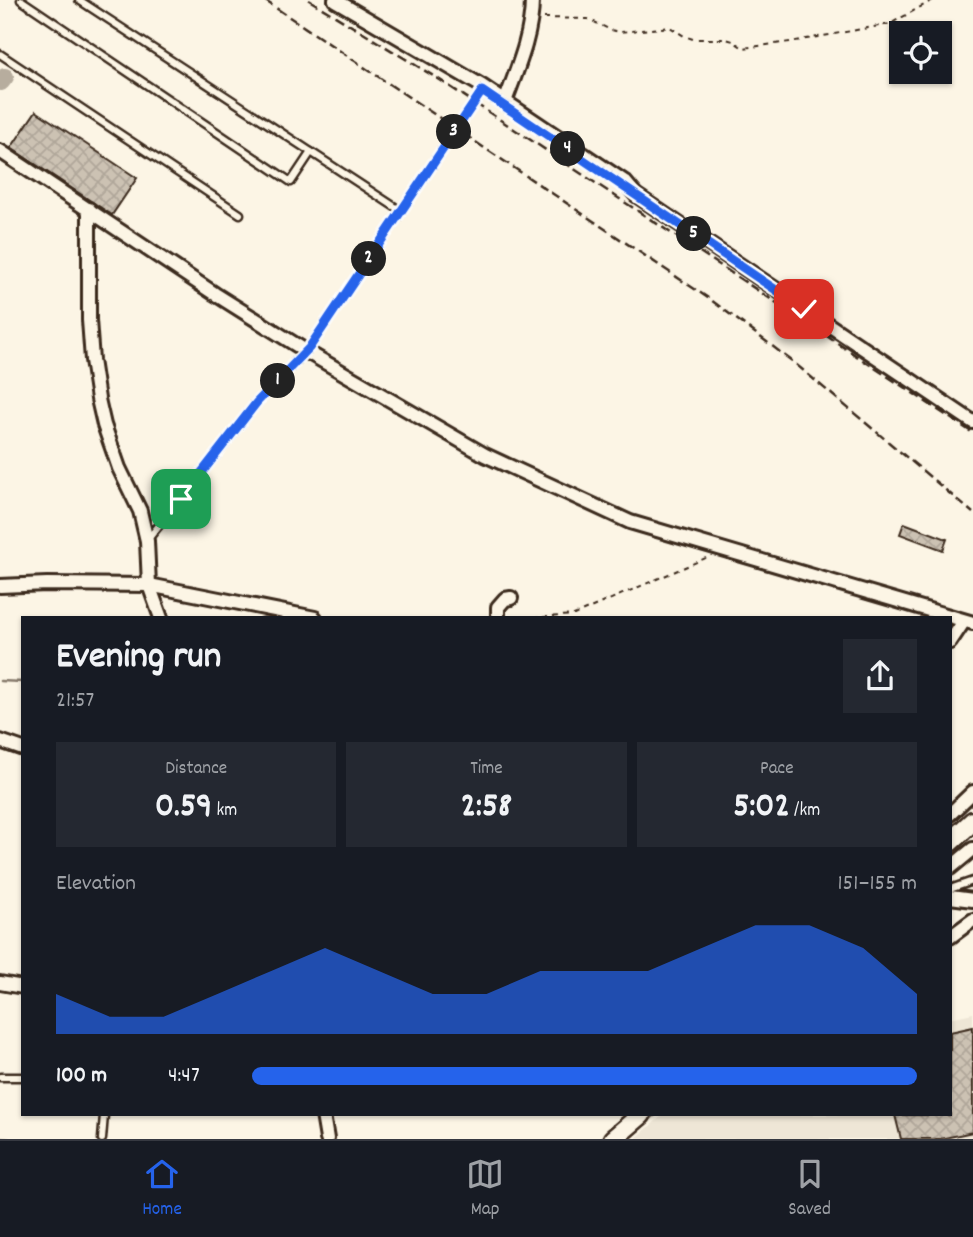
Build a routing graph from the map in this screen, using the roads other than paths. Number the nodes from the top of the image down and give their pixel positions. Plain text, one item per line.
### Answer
1 (21, 0) edge
2 (79, 0) edge
3 (335, 0) edge
4 (532, 0) edge
5 (0, 54) edge
6 (505, 102) junction
7 (0, 151) edge
8 (311, 152) junction
9 (636, 195) junction
10 (395, 207) dead end
11 (89, 209) junction
12 (240, 214) dead end
13 (973, 422) edge
14 (147, 541) junction
15 (149, 585) junction
16 (0, 586) edge
17 (512, 598) dead end
18 (160, 616) edge
19 (304, 616) edge
20 (498, 616) edge
21 (949, 616) edge
22 (952, 617) edge
23 (969, 622) edge
24 (952, 640) edge
25 (0, 741) edge
26 (21, 748) edge
27 (973, 792) edge
28 (952, 812) edge
29 (973, 821) edge
30 (952, 840) edge
31 (973, 849) edge
32 (952, 866) edge
33 (973, 881) edge
34 (952, 888) edge
35 (952, 897) edge
36 (973, 900) edge
37 (973, 920) edge
38 (952, 936) edge
39 (0, 984) edge
40 (21, 987) edge
41 (0, 1077) edge
42 (21, 1077) edge
43 (104, 1116) edge
44 (323, 1116) edge
45 (640, 1116) edge
46 (102, 1139) edge
47 (327, 1139) edge
48 (613, 1139) edge

1 - 8 lane
2 - 8 lane
3 - 6 street
4 - 6 street
5 - 12 lane
6 - 9 street
7 - 11 street
8 - 10 lane
9 - 13 street
9 - 14 lane, bridge
11 - 14 street
11 - 21 street
14 - 15 street
15 - 16 street
15 - 18 street
15 - 19 street
17 - 20 street
22 - 23 street
23 - 24 street
25 - 26 street
27 - 28 street
29 - 30 street
31 - 32 street
33 - 34 lane
35 - 36 street
37 - 38 street
39 - 40 street
41 - 42 lane
43 - 46 lane
44 - 47 street
45 - 48 street

